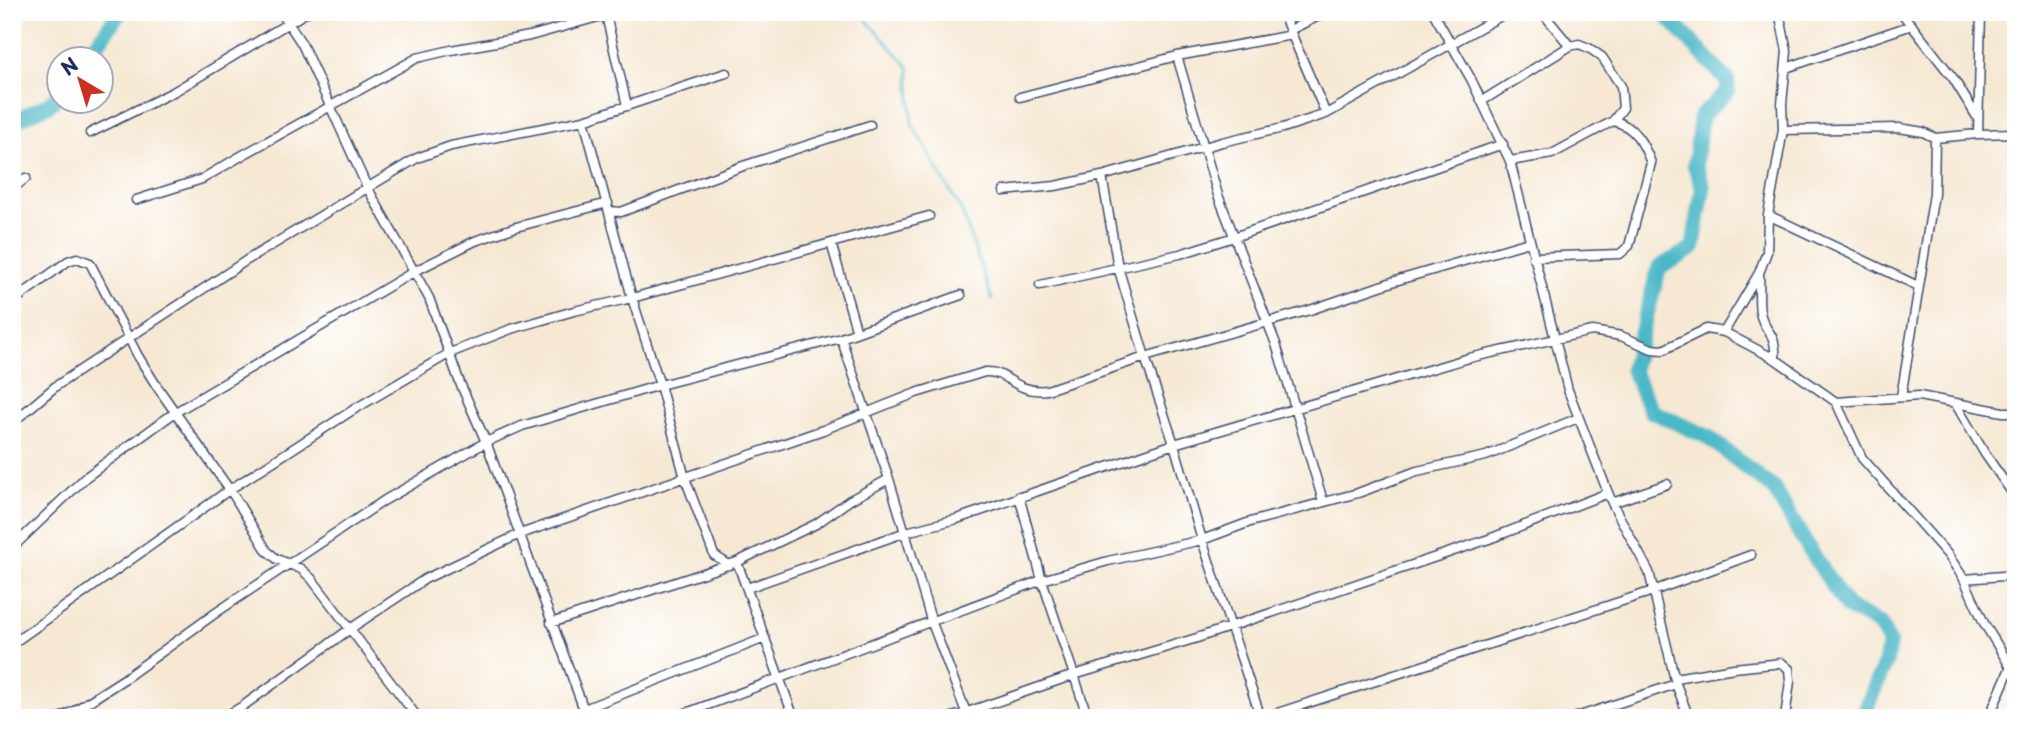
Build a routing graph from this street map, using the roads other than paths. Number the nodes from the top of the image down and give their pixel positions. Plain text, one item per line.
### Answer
1 (281, 12) edge
2 (307, 12) edge
3 (616, 12) edge
4 (959, 12) edge
5 (1282, 12) edge
6 (1327, 12) edge
7 (1433, 12) edge
8 (1508, 12) edge
9 (1542, 12) edge
10 (1779, 12) edge
11 (1901, 12) edge
12 (1982, 12) edge
13 (606, 15) junction
14 (949, 15) dead end
15 (290, 23) junction
16 (1912, 25) junction
17 (1291, 33) junction
18 (1451, 45) junction
19 (1570, 46) junction
20 (1177, 57) junction
21 (1786, 68) junction
22 (726, 72) dead end
23 (1020, 97) dead end
24 (1482, 101) junction
25 (627, 106) junction
26 (331, 108) junction
27 (1326, 114) junction
28 (584, 120) junction
29 (1978, 120) junction
30 (1613, 121) junction
31 (870, 125) dead end
32 (1783, 130) junction
33 (90, 133) dead end
34 (2016, 133) edge
35 (1978, 134) junction
36 (1935, 138) junction
37 (1503, 144) junction
38 (1203, 149) junction
39 (1510, 161) junction
40 (1102, 176) junction
41 (26, 178) dead end
42 (367, 187) junction
43 (12, 189) edge
44 (1004, 191) dead end
45 (136, 200) dead end
46 (609, 207) junction
47 (621, 212) junction
48 (1768, 215) junction
49 (929, 216) dead end
50 (613, 224) junction
51 (1234, 237) junction
52 (1529, 242) junction
53 (831, 243) junction
54 (1533, 257) junction
55 (1118, 267) junction
56 (415, 271) junction
57 (1759, 273) junction
58 (1040, 285) dead end
59 (1918, 286) junction
60 (961, 295) dead end
61 (632, 298) junction
62 (12, 302) edge
63 (1267, 323) junction
64 (857, 332) junction
65 (1724, 332) junction
66 (130, 338) junction
67 (841, 338) junction
68 (1554, 340) junction
69 (450, 353) junction
70 (1145, 357) junction
71 (1774, 359) junction
72 (660, 385) junction
73 (1901, 397) junction
74 (1836, 402) junction
75 (1955, 403) junction
76 (1296, 410) junction
77 (867, 412) junction
78 (2016, 412) edge
79 (174, 413) junction
80 (1578, 418) junction
81 (12, 423) edge
82 (486, 442) junction
83 (1174, 444) junction
84 (685, 478) junction
85 (889, 479) junction
86 (1667, 484) dead end
87 (229, 490) junction
88 (1608, 493) junction
89 (1019, 496) junction
90 (2016, 498) edge
91 (1324, 500) junction
92 (1612, 503) junction
93 (906, 532) junction
94 (520, 534) junction
95 (1202, 540) junction
96 (12, 548) edge
97 (714, 555) junction
98 (1751, 555) dead end
99 (289, 563) junction
100 (733, 564) junction
101 (707, 573) junction
102 (2016, 575) edge
103 (1964, 579) junction
104 (1042, 580) junction
105 (747, 588) junction
106 (1654, 591) junction
107 (551, 623) junction
108 (932, 623) junction
109 (1232, 626) junction
110 (350, 629) junction
111 (765, 638) junction
112 (12, 644) edge
113 (2016, 654) edge
114 (2009, 667) junction
115 (1074, 675) junction
116 (2016, 676) edge
117 (780, 678) junction
118 (1676, 681) junction
119 (585, 713) edge
120 (967, 715) edge
121 (414, 716) edge
122 (1988, 716) edge
123 (60, 718) edge
124 (223, 718) edge
125 (673, 718) edge
126 (794, 718) edge
127 (950, 718) edge
128 (1088, 718) edge
129 (1261, 718) edge
130 (1574, 718) edge
131 (1689, 718) edge
132 (1785, 718) edge
133 (2004, 718) edge

1 - 15 street
2 - 15 street
3 - 13 street
4 - 14 street
5 - 17 street
6 - 17 street
7 - 18 street
8 - 18 street
9 - 19 street
10 - 21 street
11 - 16 street
12 - 29 street
13 - 25 street
13 - 26 street
15 - 26 street
15 - 33 street
16 - 21 street
16 - 29 street
17 - 20 street
17 - 27 street
18 - 24 street
18 - 27 street
19 - 24 street
19 - 30 street
20 - 23 street
20 - 38 street
21 - 32 street
22 - 25 street
24 - 37 street
25 - 28 street
26 - 42 street
26 - 45 street
27 - 38 street
28 - 42 street
28 - 46 street
29 - 35 street
30 - 39 street
30 - 54 street
31 - 47 street
32 - 36 street
32 - 48 street
34 - 35 street
35 - 36 street
36 - 59 street
37 - 39 street
37 - 51 street
38 - 40 street
38 - 51 street
39 - 52 street
40 - 44 street
40 - 55 street
41 - 43 street
42 - 56 street
42 - 66 street
46 - 47 street
46 - 50 street
46 - 56 street
47 - 50 street
48 - 57 street
48 - 59 street
49 - 53 street
50 - 61 street
51 - 55 street
51 - 63 street
52 - 54 street
52 - 63 street
53 - 61 street
53 - 64 street
54 - 68 street
55 - 58 street
55 - 70 street
56 - 69 street
56 - 79 street
57 - 65 street
57 - 71 street
59 - 73 street
60 - 64 street
61 - 69 street
61 - 72 street
62 - 66 street
63 - 70 street
63 - 76 street
64 - 67 street
65 - 68 street
65 - 71 street
66 - 79 street
66 - 81 street
67 - 72 street
67 - 77 street
68 - 76 street
68 - 80 street
69 - 82 street
69 - 87 street
70 - 77 street
70 - 83 street
71 - 74 street
72 - 82 street
72 - 84 street
73 - 74 street
73 - 75 street
74 - 103 street
75 - 78 street
75 - 90 street
76 - 83 street
76 - 91 street
77 - 84 street
77 - 85 street
79 - 87 street
79 - 96 street
80 - 88 street
80 - 91 street
82 - 94 street
82 - 99 street
83 - 89 street
83 - 95 street
84 - 94 street
84 - 97 street
85 - 93 street
85 - 100 street
86 - 92 street
87 - 99 street
87 - 112 street
88 - 92 street
88 - 109 street
89 - 93 street
89 - 104 street
91 - 95 street
92 - 106 street
93 - 105 street
93 - 108 street
94 - 107 street
94 - 110 street
95 - 104 street
95 - 109 street
97 - 100 street
97 - 101 street
98 - 106 street
99 - 110 street
99 - 123 street
100 - 101 street
100 - 105 street
101 - 107 street
102 - 103 street
103 - 114 street
104 - 108 street
104 - 115 street
105 - 111 street
106 - 118 street
106 - 129 street
107 - 119 street
108 - 117 street
108 - 120 street
109 - 115 street
109 - 129 street
110 - 121 street
110 - 124 street
111 - 117 street
111 - 119 street
113 - 114 street
114 - 116 street
114 - 122 street
115 - 120 street
115 - 128 street
117 - 125 street
117 - 126 street
118 - 130 street
118 - 131 street
118 - 132 street
120 - 127 street
122 - 133 street

